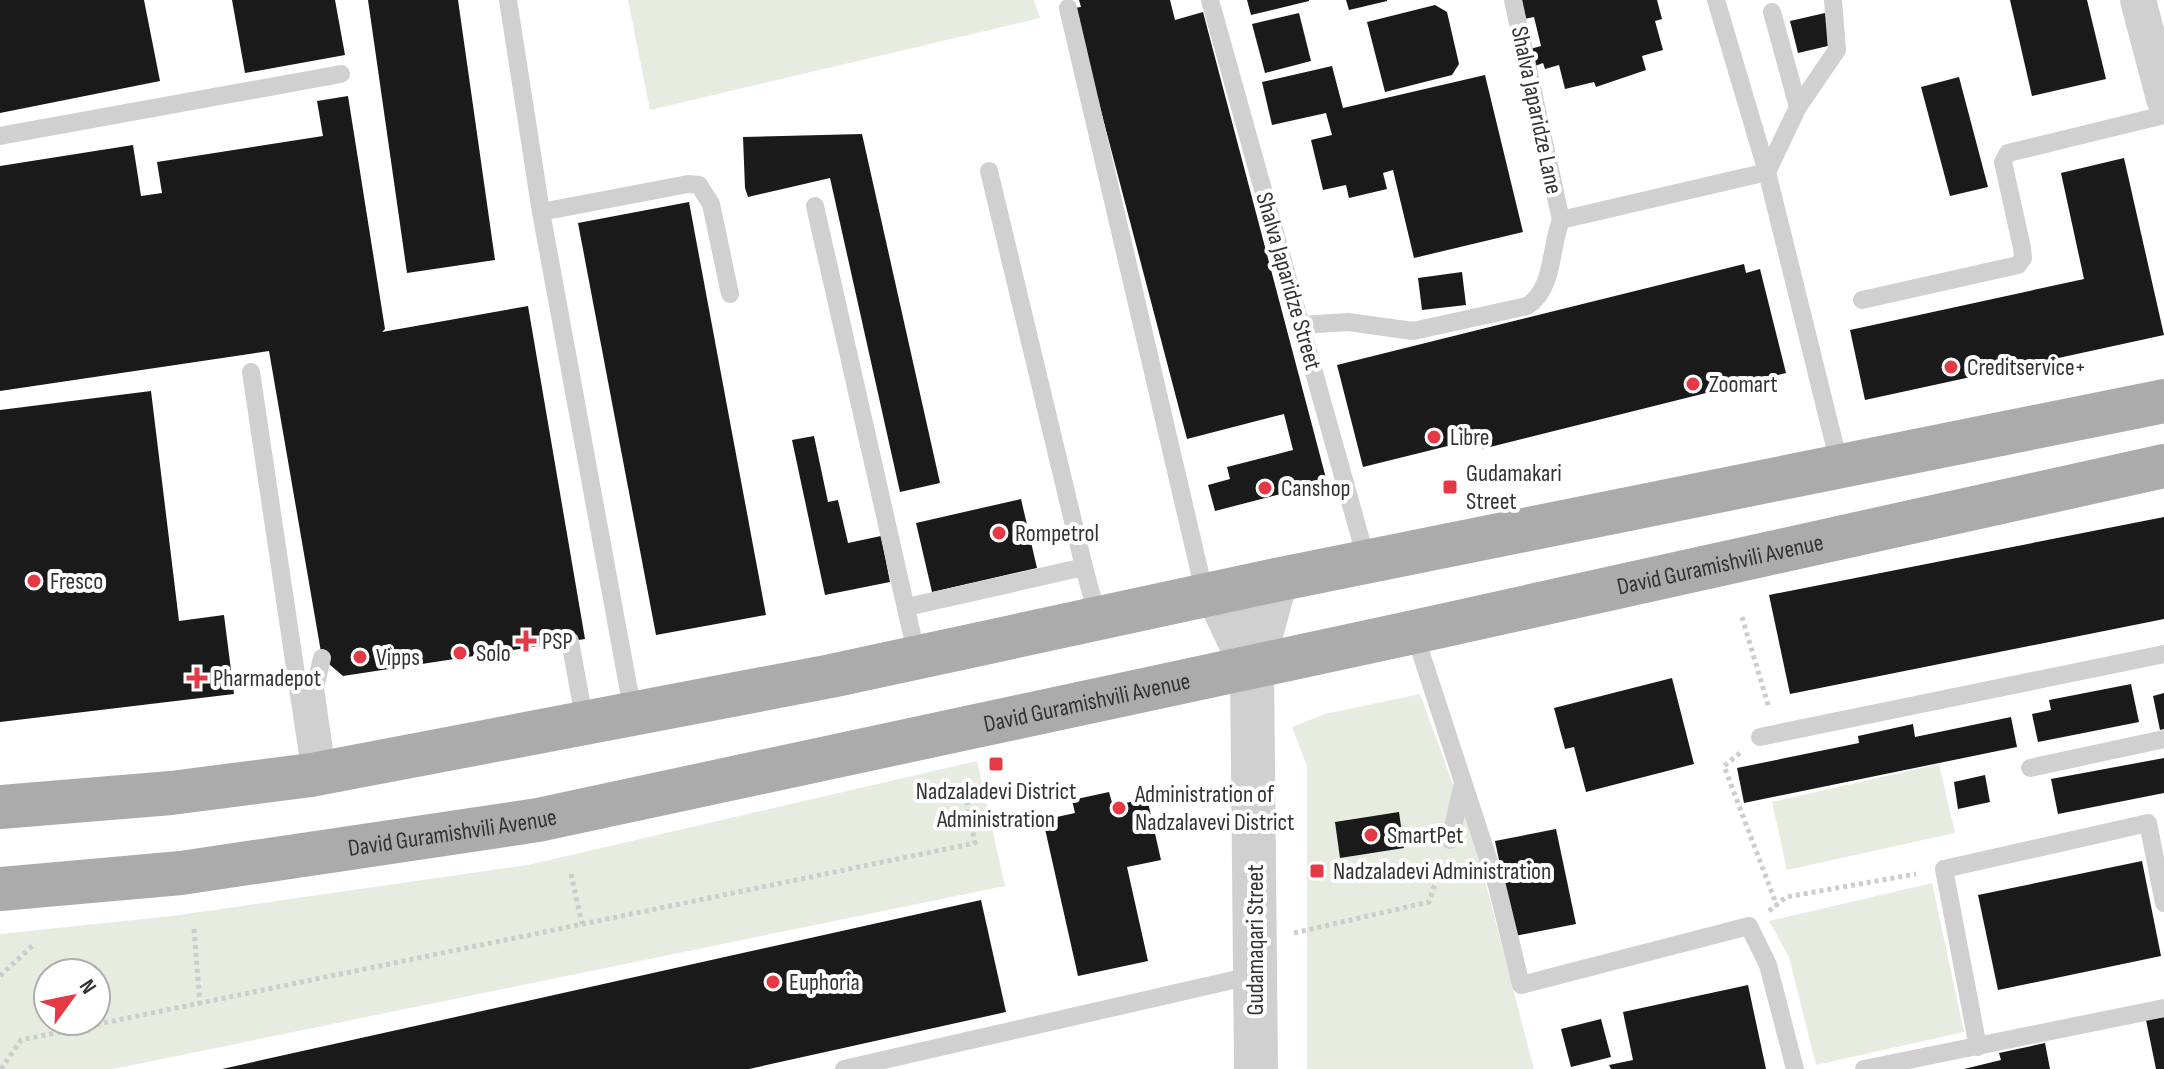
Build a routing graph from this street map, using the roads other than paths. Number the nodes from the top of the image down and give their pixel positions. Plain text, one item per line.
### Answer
1 (508, 0) edge
2 (1210, 0) edge
3 (1513, 0) edge
4 (1716, 0) edge
5 (1833, 0) edge
6 (2138, 0) edge
7 (1068, 8) dead end
8 (1772, 12) dead end
9 (341, 74) dead end
10 (2164, 99) edge
11 (1798, 107) junction
12 (2164, 115) edge
13 (0, 136) edge
14 (989, 171) dead end
15 (1767, 172) junction
16 (815, 206) dead end
17 (541, 212) junction
18 (1561, 220) junction
19 (730, 294) dead end
20 (1862, 300) dead end
21 (1301, 325) junction
22 (251, 372) dead end
23 (2164, 401) edge
24 (2164, 466) edge
25 (1840, 467) junction
26 (1367, 562) junction
27 (1084, 567) junction
28 (1276, 580) junction
29 (1211, 594) junction
30 (907, 607) junction
31 (1098, 619) junction
32 (1414, 632) junction
33 (570, 641) dead end
34 (2164, 654) edge
35 (917, 657) junction
36 (322, 658) dead end
37 (1252, 667) junction
38 (633, 713) junction
39 (585, 723) junction
40 (1768, 735) road end
41 (2164, 739) edge
42 (2030, 768) dead end
43 (319, 773) junction
44 (1463, 783) junction
45 (0, 807) edge
46 (1450, 840) dead end
47 (0, 889) edge
48 (2164, 903) edge
49 (1256, 975) junction
50 (2164, 1008) edge
51 (1978, 1047) junction
52 (844, 1069) edge
53 (1256, 1069) edge
54 (1795, 1069) edge
55 (1864, 1069) edge

1 - 17 lane
2 - 21 lane, Shalva Japaridze Street
3 - 18 lane, Shalva Japaridze Lane
4 - 15 lane
5 - 11 lane
6 - 10 street
7 - 29 lane
8 - 11 lane
9 - 13 lane
11 - 15 lane
12 - 20 lane
14 - 27 lane
15 - 18 lane
15 - 25 lane
16 - 30 lane
17 - 19 lane
17 - 38 lane
18 - 21 lane
21 - 26 lane, Shalva Japaridze Street
22 - 43 lane
23 - 25 main road
24 - 32 main road, David Guramishvili Avenue
25 - 26 main road
26 - 28 main road
27 - 30 lane
27 - 31 lane
28 - 29 main road
28 - 37 street
29 - 31 main road
29 - 37 street
30 - 35 lane
31 - 35 main road
32 - 37 main road, David Guramishvili Avenue
32 - 44 lane
33 - 39 lane
34 - 40 lane
35 - 38 main road
36 - 43 lane
37 - 47 main road, David Guramishvili Avenue
37 - 49 street, Gudamaqari Street
38 - 39 main road
39 - 43 main road
41 - 42 lane
43 - 45 main road
44 - 46 lane
44 - 54 lane
48 - 51 lane
49 - 52 lane
49 - 53 street, Gudamaqari Street
50 - 51 lane
51 - 55 lane

